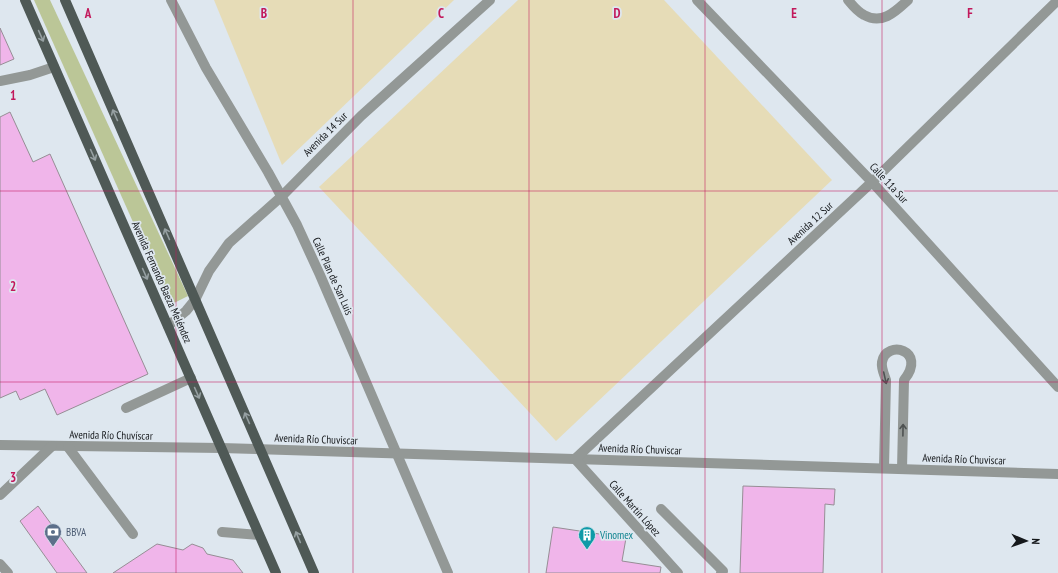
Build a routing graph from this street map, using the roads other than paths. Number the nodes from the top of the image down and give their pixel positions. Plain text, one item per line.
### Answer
1 (25, 0) edge
2 (64, 0) edge
3 (171, 0) edge
4 (490, 0) edge
5 (697, 0) edge
6 (848, 0) edge
7 (908, 0) edge
8 (1058, 0) edge
9 (54, 67) junction
10 (0, 81) edge
11 (872, 182) junction
12 (282, 196) junction
13 (196, 300) junction
14 (168, 326) junction
15 (191, 378) junction
16 (1058, 386) edge
17 (126, 408) dead end
18 (0, 445) edge
19 (52, 446) junction
20 (68, 447) junction
21 (222, 448) junction
22 (261, 450) junction
23 (396, 454) junction
24 (574, 459) junction
25 (884, 468) junction
26 (902, 469) junction
27 (1058, 474) edge
28 (0, 495) edge
29 (661, 509) dead end
30 (222, 532) dead end
31 (133, 534) dead end
32 (259, 535) junction
33 (0, 564) edge
34 (723, 572) edge
35 (8, 573) edge
36 (276, 573) edge
37 (314, 573) edge
38 (448, 573) edge
39 (678, 573) edge

1 -> 9 main road, Avenida Fernando Baeza Meléndez
13 -> 2 main road, Avenida Fernando Baeza Meléndez
3 - 12 street, Calle Plan de San Luis
4 - 12 street, Avenida 14 Sur
5 - 11 street, Calle 11a Sur
6 - 7 street
8 - 11 street, Avenida 12 Sur
9 - 10 street
9 -> 14 main road, Avenida Fernando Baeza Meléndez
11 - 16 street, Calle 11a Sur
11 - 24 street, Avenida 12 Sur
12 - 13 street, Avenida 14 Sur
12 - 23 street, Calle Plan de San Luis
13 - 14 street
22 -> 13 main road, Avenida Fernando Baeza Meléndez
14 - 15 main road, Avenida Fernando Baeza Meléndez
15 - 17 street
15 -> 21 main road, Avenida Fernando Baeza Meléndez
18 - 19 street, Avenida Río Chuvíscar
19 - 20 street, Avenida Río Chuvíscar
19 - 28 street
20 - 21 street, Avenida Río Chuvíscar
20 - 31 street
21 - 22 street, Avenida Río Chuviscar
21 - 32 main road, Avenida Fernando Baeza Meléndez
22 - 23 street, Avenida Río Chuviscar
37 -> 22 main road, Avenida Fernando Baeza Meléndez
23 - 24 street, Avenida Río Chuviscar
23 - 38 street, Calle Plan de San Luis
24 - 25 street, Avenida Río Chuviscar
24 - 39 street, Calle Martín López
25 - 26 street, Avenida Río Chuviscar
26 -> 25 street
26 - 27 street, Avenida Río Chuviscar
29 - 34 street
30 - 32 street
32 - 36 main road, Avenida Fernando Baeza Meléndez
33 - 35 street

